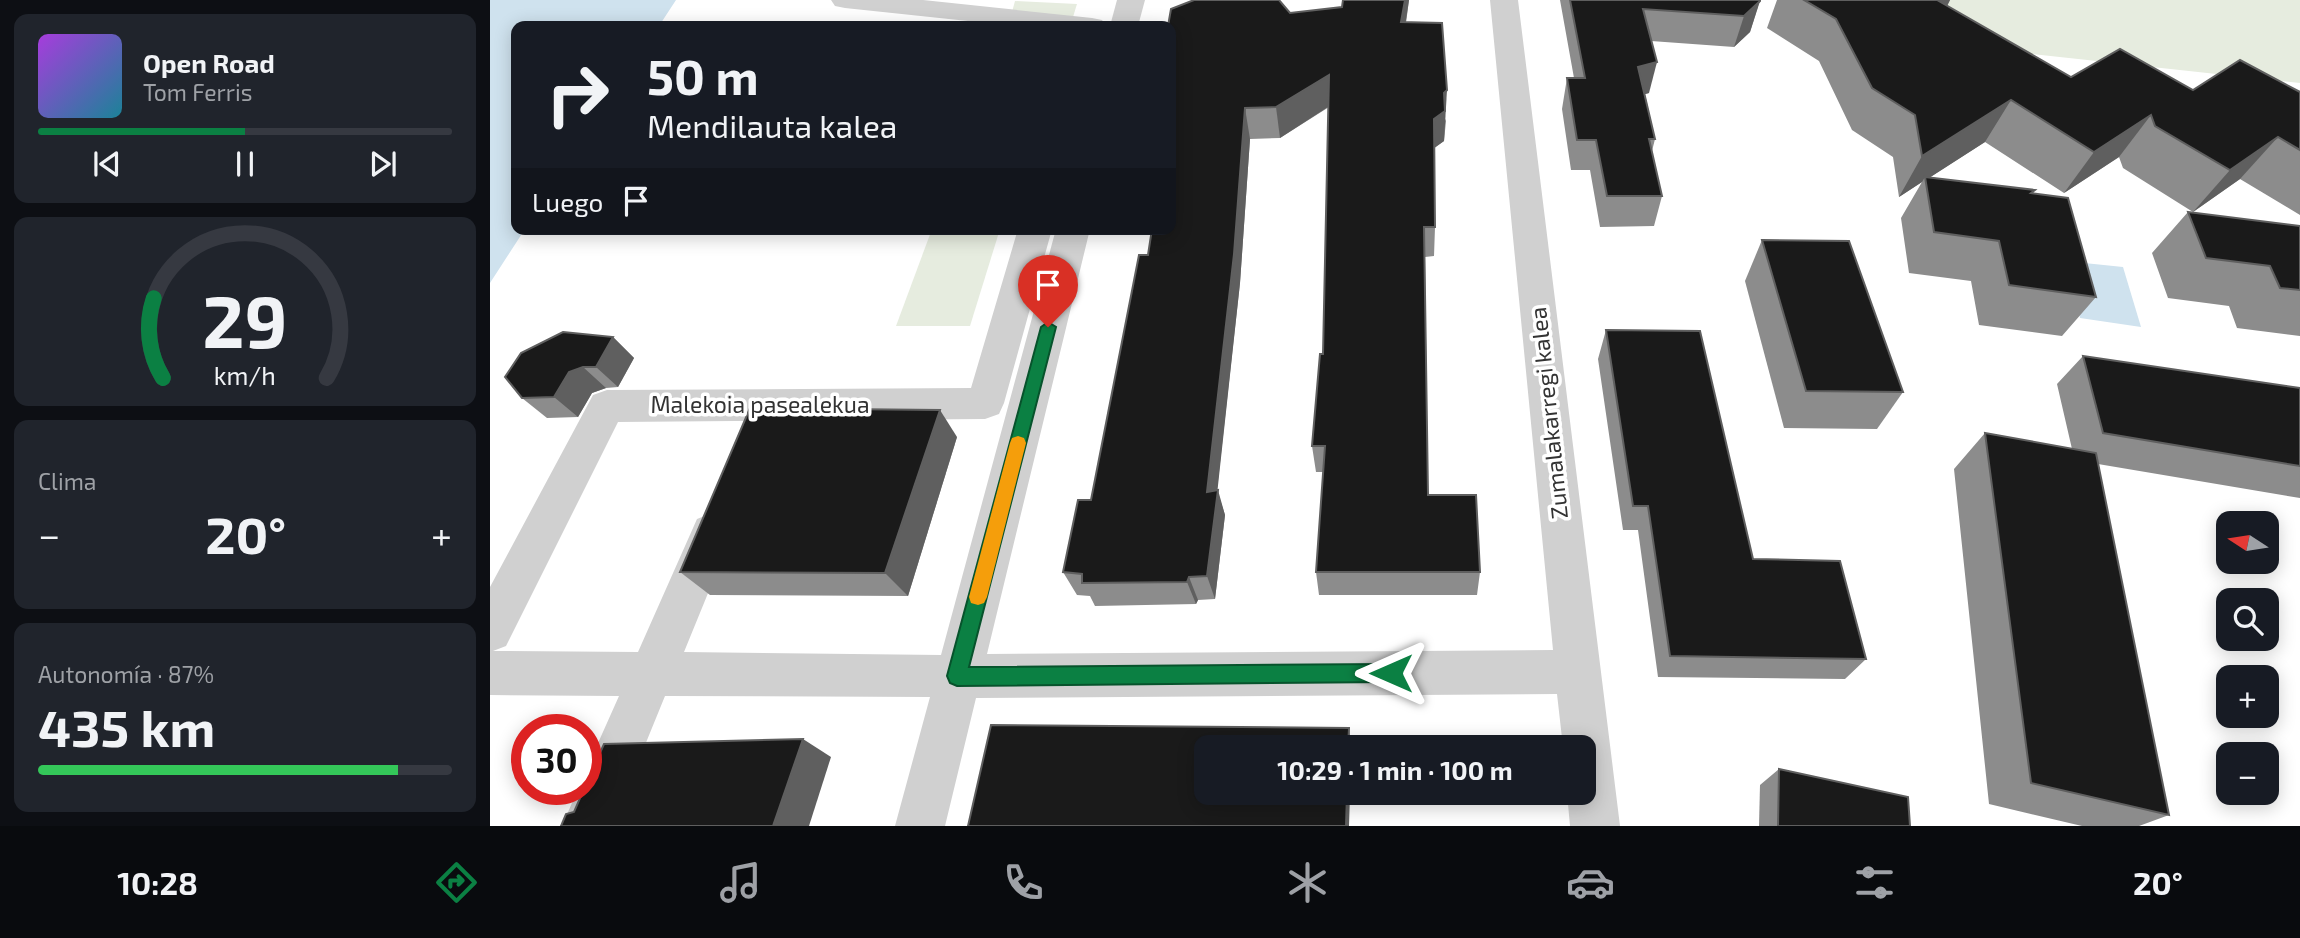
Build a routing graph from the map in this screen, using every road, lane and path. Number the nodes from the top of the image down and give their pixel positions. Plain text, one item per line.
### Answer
1 (845, 0) edge
2 (1131, 0) edge
3 (1504, 0) edge
4 (918, 4) edge
5 (1052, 21) edge
6 (1125, 21) edge
7 (1032, 235) edge
8 (1071, 235) edge
9 (729, 494) edge
10 (490, 631) edge
11 (1578, 672) junction
12 (490, 673) edge
13 (651, 673) junction
14 (946, 676) junction
15 (587, 826) edge
16 (920, 826) edge
17 (1595, 826) edge

1 - 4 street
2 - 6 street
3 - 11 street, Zumalakarregi kalea
4 - 5 street
7 - 10 street, Malekoia pasealekua
8 - 14 street
9 - 13 street
11 - 14 street
11 - 17 street, Zumalakarregi kalea
12 - 13 street
13 - 14 street
13 - 15 street
14 - 16 street

